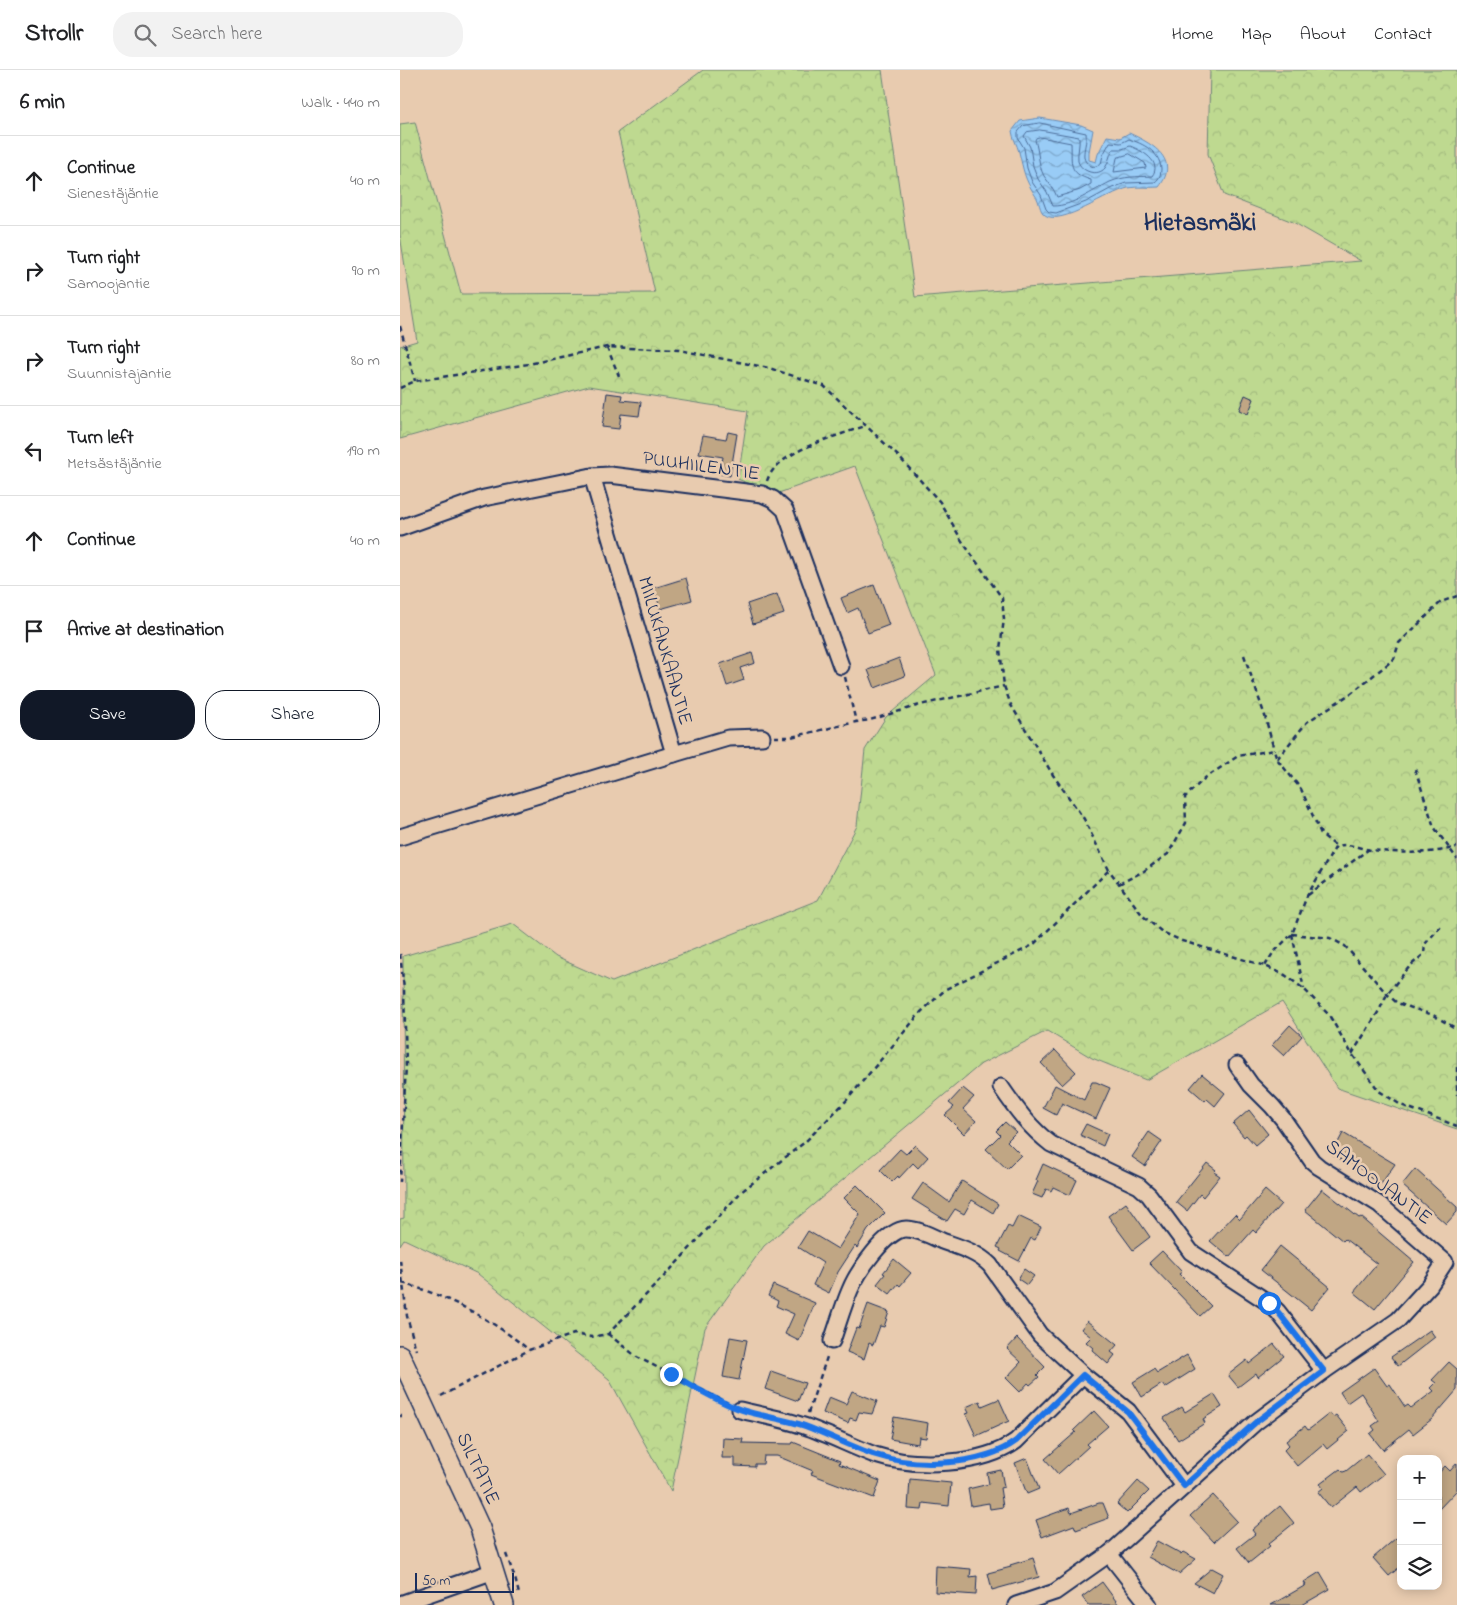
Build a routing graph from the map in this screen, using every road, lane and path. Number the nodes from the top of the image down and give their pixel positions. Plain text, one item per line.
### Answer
1 (400, 326) edge
2 (607, 347) junction
3 (619, 376) dead end
4 (416, 381) junction
5 (400, 388) edge
6 (866, 425) junction
7 (592, 476) junction
8 (762, 494) junction
9 (400, 528) edge
10 (1457, 596) edge
11 (1244, 655) dead end
12 (841, 666) joint
13 (1004, 686) junction
14 (856, 722) junction
15 (762, 737) joint
16 (1274, 750) junction
17 (674, 754) junction
18 (1276, 759) junction
19 (1415, 769) dead end
20 (400, 837) edge
21 (1336, 846) junction
22 (1457, 847) edge
23 (1369, 849) junction
24 (1450, 849) junction
25 (1457, 859) edge
26 (1109, 870) junction
27 (1119, 884) junction
28 (1307, 896) junction
29 (1441, 926) dead end
30 (1292, 934) junction
31 (400, 954) edge
32 (1265, 966) junction
33 (1304, 989) junction
34 (1387, 994) junction
35 (1457, 1029) edge
36 (1352, 1054) junction
37 (1237, 1065) dead end
38 (1457, 1067) edge
39 (1001, 1087) dead end
40 (1457, 1095) edge
41 (1457, 1126) edge
42 (400, 1182) edge
43 (400, 1260) edge
44 (402, 1283) junction
45 (608, 1334) junction
46 (832, 1340) joint
47 (529, 1350) junction
48 (408, 1353) edge
49 (1324, 1371) junction
50 (1083, 1375) junction
51 (441, 1396) dead end
52 (740, 1410) joint
53 (804, 1426) junction
54 (1184, 1486) junction
55 (504, 1549) dead end
56 (1109, 1554) junction
57 (494, 1571) junction
58 (512, 1601) edge
59 (400, 1604) edge
60 (1016, 1605) edge
61 (1149, 1605) edge

1 - 4 path
2 - 3 path
2 - 4 path
2 - 6 path
4 - 5 path
6 - 8 path
6 - 13 path
7 - 8 street, PUUHIILENTIE
7 - 9 street
7 - 17 street, MIILUKANKAANTIE
8 - 12 street, PUUHIILENTIE
10 - 18 path
11 - 16 path
12 - 14 path
13 - 14 path
13 - 26 path
14 - 15 path
15 - 17 street
16 - 18 path
16 - 27 path
17 - 20 street, MIILUKANKAANTIE
18 - 21 path
19 - 24 path
21 - 23 path
21 - 28 path
22 - 24 path
23 - 24 path
23 - 28 path
24 - 25 path
26 - 27 path
26 - 45 path
27 - 32 path
28 - 30 path
29 - 34 path
30 - 32 path
30 - 33 path
30 - 34 path
31 - 42 path
32 - 33 path
33 - 36 path
34 - 35 path
34 - 36 path
36 - 41 path
37 - 49 street, SAMOOJANTIE
38 - 40 path
39 - 49 street
43 - 44 path
44 - 47 path
44 - 48 path
45 - 47 path
45 - 52 path
46 - 50 street
46 - 53 path
47 - 51 path
48 - 57 street, SILTATIE
49 - 54 street, SAMOOJANTIE
50 - 53 street
50 - 54 street
52 - 53 street
54 - 56 street, SAMOOJANTIE
55 - 58 path
56 - 60 street, SAMOOJANTIE
56 - 61 street
57 - 58 street, SILTATIE
57 - 59 street

